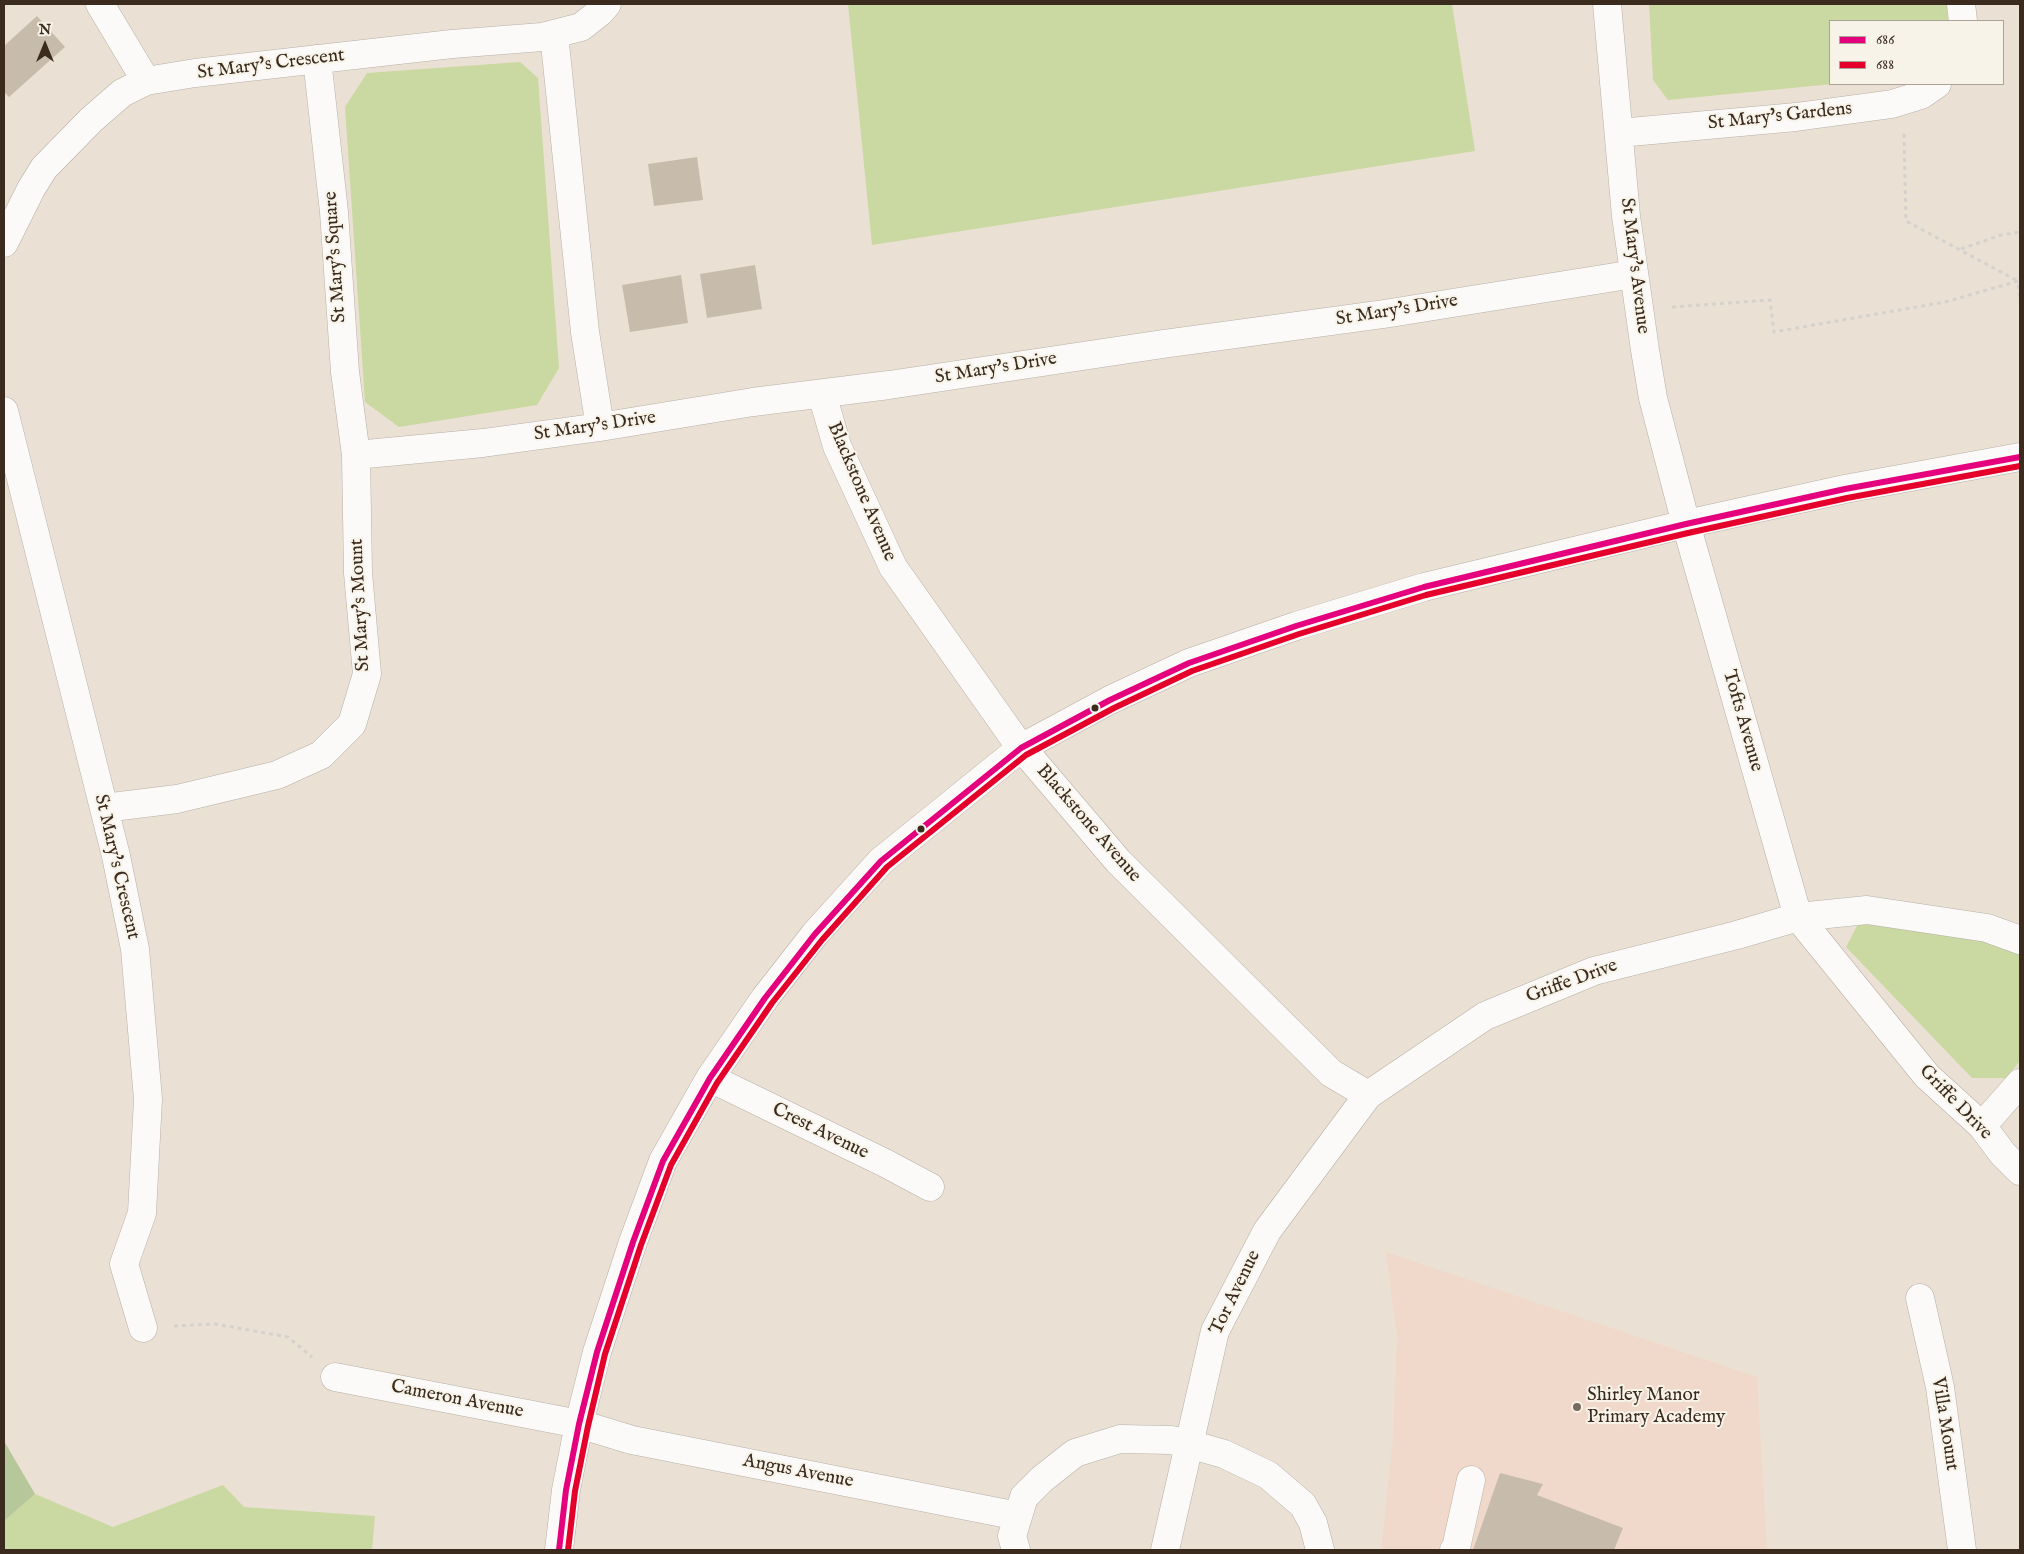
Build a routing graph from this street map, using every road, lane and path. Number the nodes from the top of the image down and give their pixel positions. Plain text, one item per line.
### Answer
1 (100, 4) edge
2 (607, 4) edge
3 (1607, 4) edge
4 (1961, 4) edge
5 (1963, 20) edge
6 (554, 34) junction
7 (318, 59) junction
8 (146, 81) junction
9 (1936, 85) edge
10 (1902, 100) junction
11 (1619, 133) junction
12 (2020, 232) edge
13 (4, 243) edge
14 (1960, 249) junction
15 (1634, 274) junction
16 (2019, 280) edge
17 (2020, 301) edge
18 (1639, 310) junction
19 (822, 394) junction
20 (4, 411) edge
21 (600, 427) junction
22 (356, 455) junction
23 (2020, 457) edge
24 (1686, 524) junction
25 (1021, 748) junction
26 (104, 808) junction
27 (1798, 917) junction
28 (2020, 940) edge
29 (710, 1078) junction
30 (2020, 1083) edge
31 (1368, 1095) junction
32 (1982, 1126) junction
33 (2020, 1171) edge
34 (930, 1187) dead end
35 (1920, 1298) dead end
36 (143, 1328) joint
37 (335, 1377) joint
38 (579, 1424) junction
39 (1189, 1444) junction
40 (1471, 1480) dead end
41 (1018, 1516) junction
42 (560, 1550) edge
43 (1016, 1550) edge
44 (1165, 1550) edge
45 (1320, 1550) edge
46 (1454, 1550) edge
47 (1962, 1550) edge

1 - 8 street
2 - 6 street, St Mary's Crescent
3 - 11 street, St Mary's Avenue
4 - 5 street
6 - 7 street, St Mary's Crescent
6 - 21 street
7 - 8 street, St Mary's Crescent
7 - 22 street, St Mary's Square
8 - 13 street, St Mary's Crescent
9 - 10 street, St Mary's Gardens
10 - 11 street, St Mary's Gardens
10 - 14 path
11 - 15 street, St Mary's Avenue
12 - 14 path
14 - 16 path
15 - 18 street, St Mary's Avenue
15 - 19 street, St Mary's Drive
16 - 17 path
16 - 18 path
18 - 24 street, St Mary's Avenue
19 - 21 street, St Mary's Drive
19 - 25 street, Blackstone Avenue
20 - 26 street, St Mary's Crescent
21 - 22 street, St Mary's Drive
22 - 26 street, St Mary's Mount
23 - 24 street
24 - 25 street
24 - 27 street, Tofts Avenue
25 - 29 street
25 - 31 street, Blackstone Avenue
26 - 36 street, St Mary's Crescent
27 - 28 street, Griffe Drive
27 - 31 street, Griffe Drive
27 - 32 street, Griffe Drive
29 - 34 street, Crest Avenue
29 - 38 street
30 - 32 street
31 - 39 street, Tor Avenue
32 - 33 street, Griffe Drive
35 - 47 street, Villa Mount
36 - 37 path
37 - 38 street, Cameron Avenue
38 - 41 street, Angus Avenue
38 - 42 street
39 - 41 street
39 - 44 street, Tor Avenue
39 - 45 street
40 - 46 street
41 - 43 street

